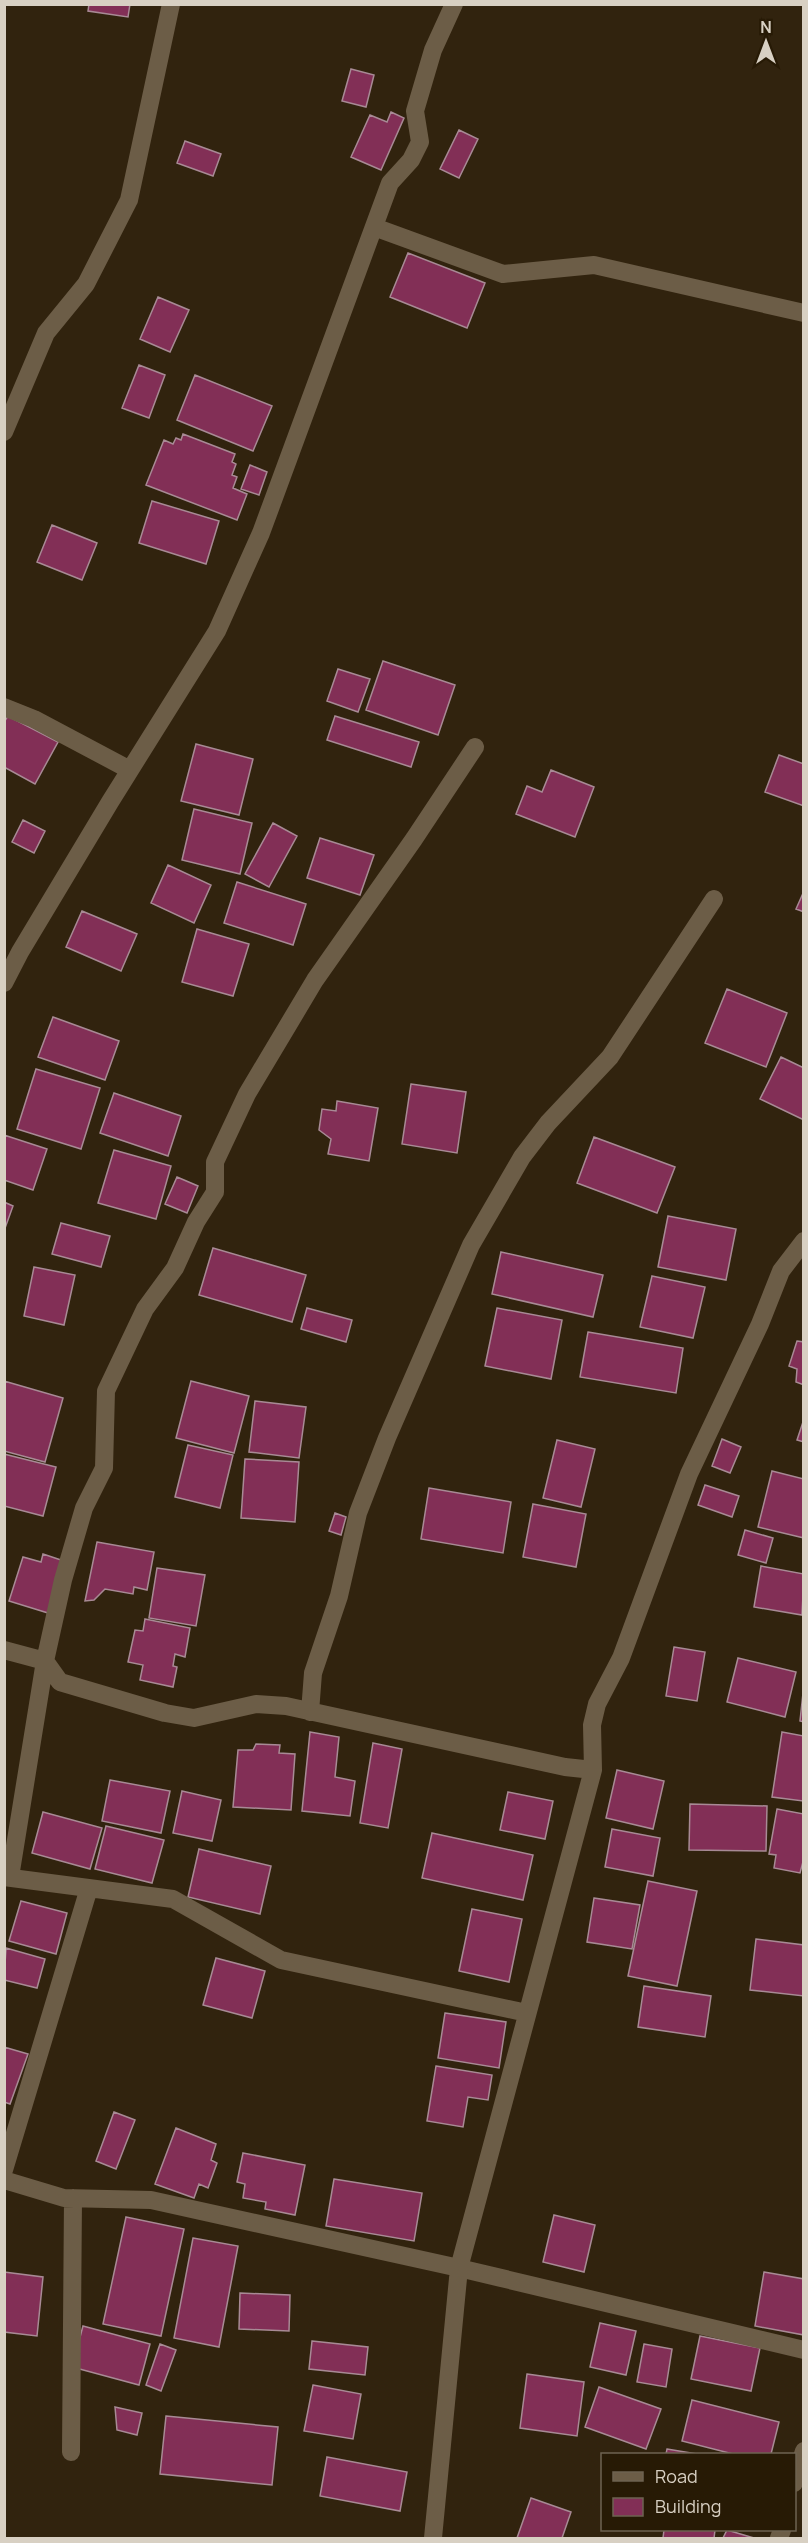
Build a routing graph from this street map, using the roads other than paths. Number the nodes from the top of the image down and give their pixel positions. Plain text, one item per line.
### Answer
1 (171, 4) edge
2 (454, 4) edge
3 (374, 227) junction
4 (804, 313) edge
5 (4, 432) edge
6 (4, 707) edge
7 (475, 747) dead end
8 (130, 770) junction
9 (714, 899) dead end
10 (4, 983) edge
11 (804, 1241) edge
12 (4, 1650) edge
13 (45, 1661) junction
14 (310, 1712) junction
15 (593, 1770) junction
16 (7, 1877) edge
17 (89, 1888) junction
18 (527, 2013) junction
19 (4, 2170) edge
20 (4, 2180) edge
21 (73, 2198) junction
22 (459, 2268) junction
23 (804, 2350) edge
24 (804, 2451) edge
25 (71, 2452) dead end
26 (796, 2479) edge
27 (433, 2538) edge

1 - 5 street
2 - 3 street
3 - 4 street
3 - 8 street
6 - 8 street
7 - 13 street
8 - 10 street
9 - 14 street
11 - 15 street
12 - 13 street
13 - 14 street
13 - 16 street
14 - 15 street
15 - 18 street
16 - 17 street
17 - 18 street
17 - 19 street
18 - 22 street
20 - 21 street
21 - 22 street
21 - 25 street
22 - 23 street
22 - 27 street
24 - 26 street

